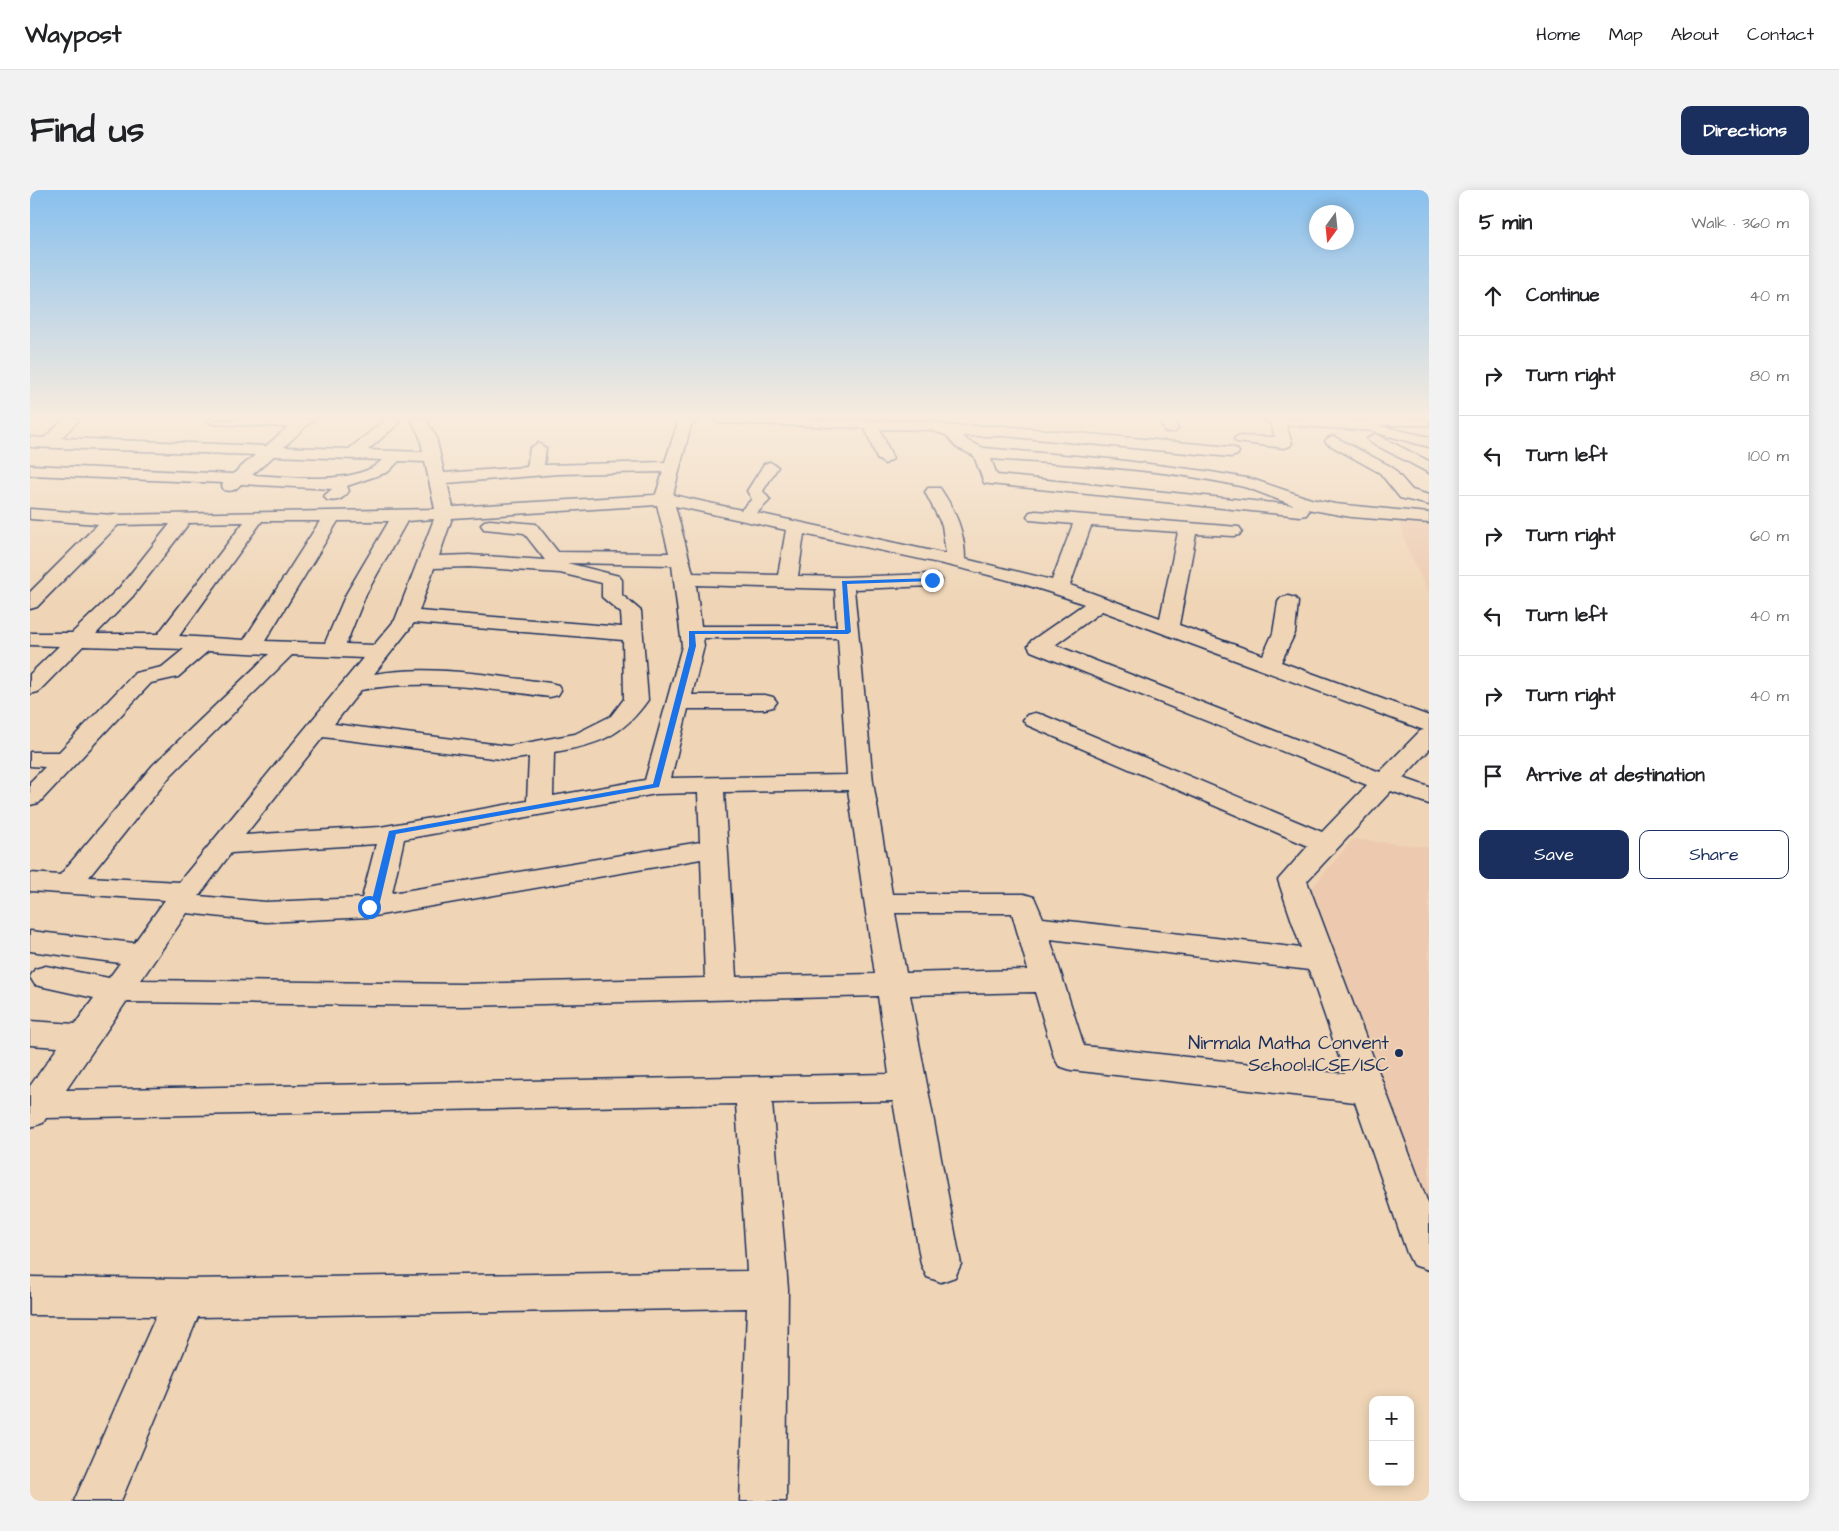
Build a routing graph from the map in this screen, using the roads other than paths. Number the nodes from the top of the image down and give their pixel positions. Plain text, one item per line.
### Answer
1 (236, 480) edge
2 (261, 480) edge
3 (349, 480) edge
4 (438, 480) edge
5 (668, 480) edge
6 (762, 480) edge
7 (1001, 480) edge
8 (1231, 480) edge
9 (1394, 480) edge
10 (338, 484) junction
11 (934, 492) dead end
12 (664, 498) junction
13 (1429, 500) edge
14 (542, 508) junction
15 (1341, 510) junction
16 (746, 514) junction
17 (257, 516) junction
18 (300, 516) junction
19 (332, 516) junction
20 (401, 516) junction
21 (1036, 516) dead end
22 (192, 517) junction
23 (444, 518) junction
24 (1429, 518) edge
25 (114, 520) junction
26 (1084, 520) junction
27 (33, 522) edge
28 (796, 526) junction
29 (526, 528) junction
30 (1188, 528) junction
31 (1233, 531) dead end
32 (674, 554) junction
33 (428, 562) junction
34 (556, 562) junction
35 (955, 562) junction
36 (932, 580) dead end
37 (787, 581) junction
38 (844, 583) junction
39 (1059, 588) junction
40 (1288, 602) dead end
41 (30, 603) edge
42 (1099, 603) junction
43 (407, 616) junction
44 (1168, 628) junction
45 (691, 632) junction
46 (848, 632) junction
47 (633, 634) junction
48 (30, 639) edge
49 (79, 641) junction
50 (164, 641) junction
51 (203, 644) junction
52 (250, 647) junction
53 (286, 648) junction
54 (333, 650) junction
55 (380, 652) junction
56 (1269, 665) junction
57 (354, 684) junction
58 (30, 687) edge
59 (550, 690) dead end
60 (678, 702) junction
61 (765, 702) dead end
62 (1035, 720) dead end
63 (1429, 724) edge
64 (317, 729) junction
65 (1429, 736) edge
66 (542, 747) junction
67 (30, 759) edge
68 (66, 760) junction
69 (860, 782) junction
70 (1385, 782) junction
71 (711, 785) junction
72 (656, 786) junction
73 (1429, 796) edge
74 (30, 797) edge
75 (540, 806) junction
76 (392, 833) junction
77 (1327, 844) junction
78 (222, 845) junction
79 (714, 848) junction
80 (30, 882) edge
81 (68, 884) junction
82 (182, 897) junction
83 (878, 903) junction
84 (374, 906) junction
85 (1031, 927) junction
86 (30, 941) edge
87 (142, 955) junction
88 (1321, 961) junction
89 (46, 977) dead end
90 (1047, 982) junction
91 (892, 984) junction
92 (721, 988) junction
93 (116, 990) junction
94 (30, 1033) edge
95 (83, 1037) junction
96 (908, 1087) junction
97 (753, 1090) junction
98 (1368, 1090) junction
99 (33, 1109) edge
100 (1427, 1253) dead end
101 (941, 1264) dead end
102 (768, 1289) junction
103 (30, 1296) edge
104 (185, 1298) junction
105 (97, 1501) edge
106 (763, 1501) edge

1 - 22 street
2 - 10 street
3 - 10 street
4 - 23 street
5 - 12 street
6 - 16 street
7 - 15 street
8 - 15 street
9 - 13 street
10 - 18 street
11 - 35 street
12 - 14 street
12 - 16 street
12 - 32 street
14 - 23 street
14 - 29 street
15 - 24 street
16 - 28 street
17 - 18 street
17 - 22 street
17 - 50 street
18 - 19 street
19 - 20 street
19 - 52 street
20 - 23 street
20 - 54 street
21 - 26 street
22 - 25 street
22 - 49 street
23 - 29 street
23 - 33 street
25 - 27 street
25 - 41 street
26 - 30 street
26 - 39 street
28 - 35 street
28 - 37 street
29 - 34 street
30 - 31 street
30 - 44 street
32 - 34 street
32 - 37 street
32 - 45 street
33 - 34 street
33 - 43 street
34 - 47 street
35 - 39 street
36 - 38 street
37 - 38 street
38 - 46 street
39 - 42 street
40 - 56 street
42 - 44 street
42 - 70 street
43 - 47 street
43 - 55 street
44 - 56 street
45 - 46 street
45 - 60 street
46 - 69 street
47 - 66 street
48 - 49 street
49 - 50 street
49 - 58 street
50 - 51 street
51 - 52 street
51 - 68 street
52 - 53 street
53 - 54 street
53 - 81 street
54 - 55 street
55 - 57 street
56 - 63 street
57 - 59 street
57 - 64 street
60 - 61 street
60 - 72 street
62 - 77 street
64 - 66 street
64 - 78 street
65 - 70 street
66 - 75 street
67 - 68 street
68 - 74 street
69 - 71 street
69 - 83 street
70 - 73 street
70 - 77 street
71 - 72 street
71 - 79 street
72 - 75 street
75 - 76 street
76 - 78 street
76 - 84 street
77 - 88 street
78 - 82 street
79 - 84 street
79 - 92 street
80 - 81 street
81 - 82 street
82 - 84 street
82 - 87 street
83 - 85 street
83 - 91 street
85 - 88 street
85 - 90 street
86 - 87 street
87 - 93 street
88 - 98 street
89 - 93 street
90 - 91 street
90 - 98 street
91 - 92 street
91 - 96 street
92 - 93 street
93 - 95 street
94 - 95 street
95 - 99 street
96 - 97 street
96 - 101 street
97 - 99 street
97 - 102 street
98 - 100 street
102 - 104 street
102 - 106 street
103 - 104 street
104 - 105 street

